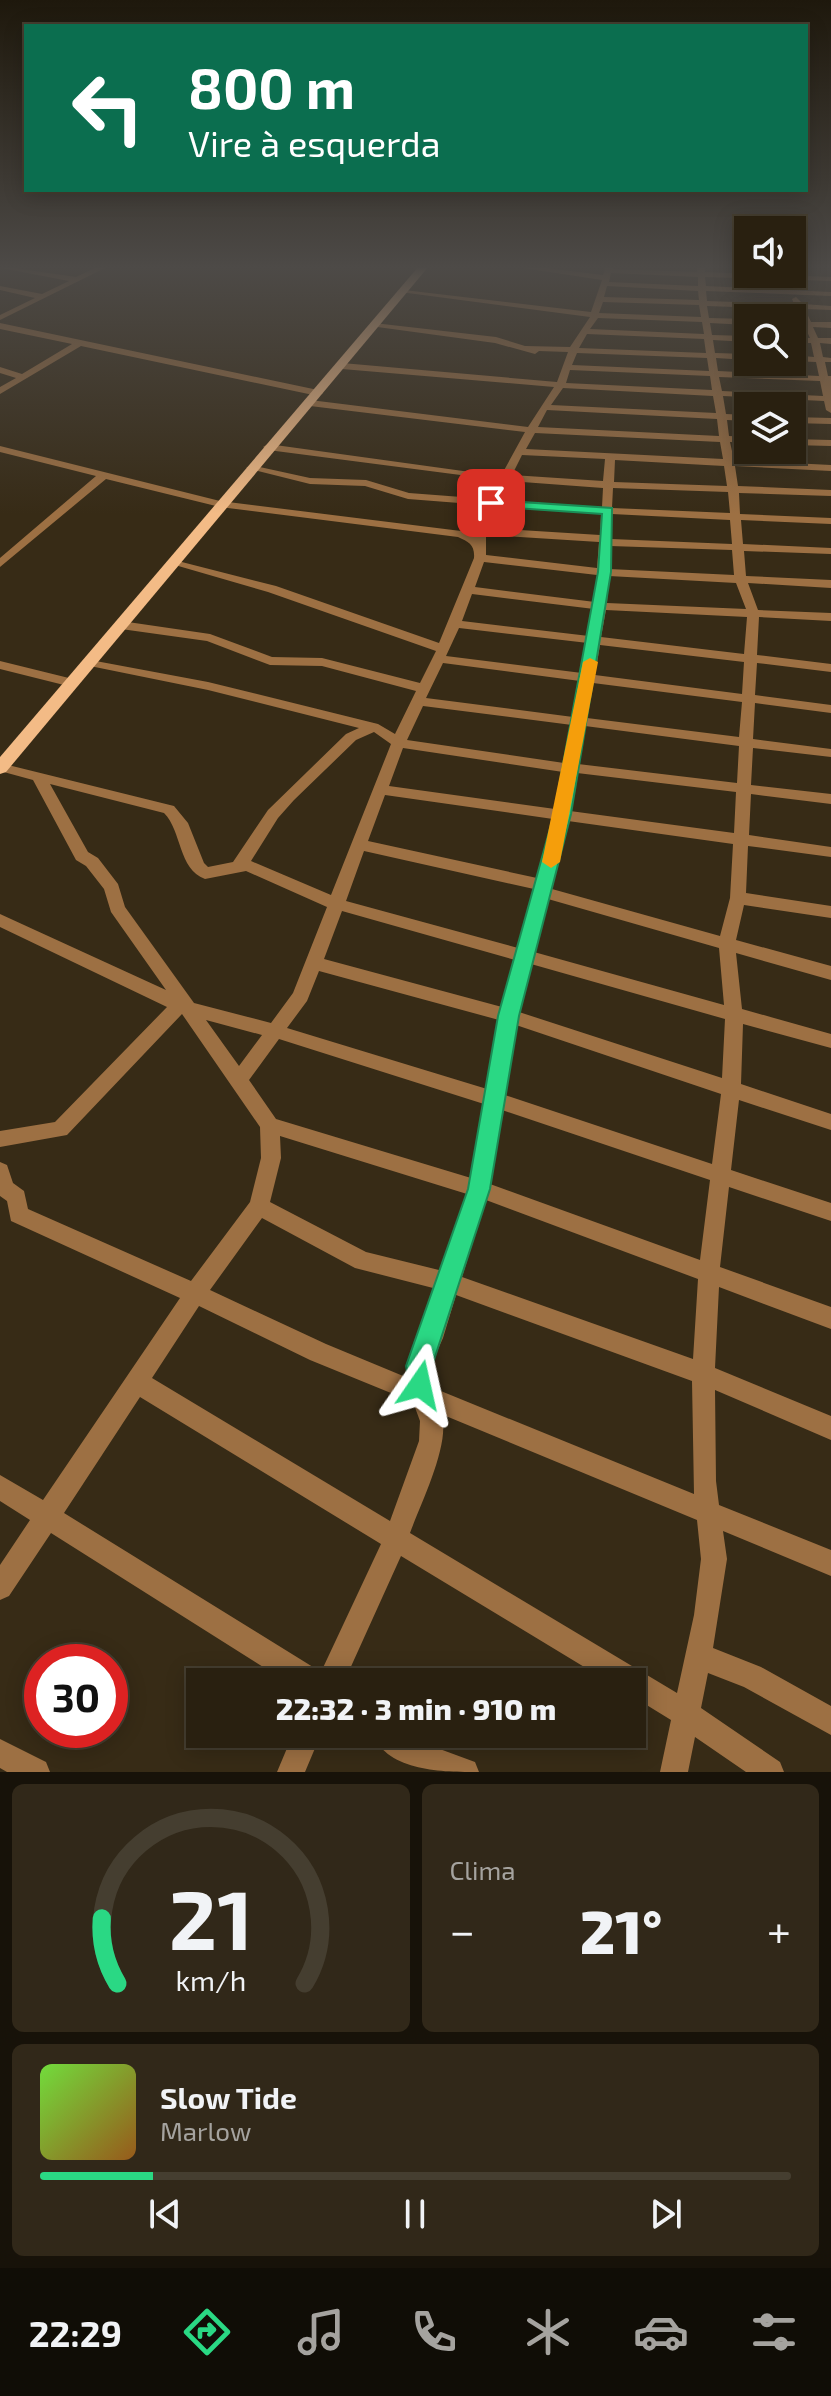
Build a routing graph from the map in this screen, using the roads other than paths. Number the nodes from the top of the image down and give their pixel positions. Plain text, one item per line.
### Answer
1 (575, 348) edge
2 (70, 349) edge
3 (103, 349) edge
4 (356, 349) edge
5 (528, 349) edge
6 (711, 349) edge
7 (806, 359) edge
8 (826, 360) edge
9 (568, 364) junction
10 (342, 366) junction
11 (0, 370) edge
12 (714, 374) junction
13 (20, 376) dead end
14 (827, 378) edge
15 (560, 385) junction
16 (0, 391) edge
17 (717, 395) junction
18 (314, 398) junction
19 (828, 398) edge
20 (544, 407) junction
21 (831, 410) edge
22 (723, 418) junction
23 (734, 418) edge
24 (806, 420) edge
25 (831, 421) edge
26 (532, 430) junction
27 (726, 439) junction
28 (734, 439) edge
29 (806, 442) edge
30 (831, 443) edge
31 (268, 447) junction
32 (0, 449) edge
33 (519, 452) junction
34 (610, 458) junction
35 (730, 462) junction
36 (251, 468) junction
37 (831, 468) edge
38 (104, 475) junction
39 (508, 476) junction
40 (611, 485) junction
41 (733, 488) junction
42 (831, 493) edge
43 (491, 503) junction
44 (220, 504) junction
45 (608, 511) junction
46 (734, 516) junction
47 (831, 521) edge
48 (481, 531) junction
49 (606, 540) junction
50 (738, 545) junction
51 (831, 551) edge
52 (481, 555) junction
53 (174, 563) junction
54 (0, 564) edge
55 (605, 572) junction
56 (740, 577) junction
57 (831, 584) edge
58 (468, 590) junction
59 (601, 606) junction
60 (753, 613) junction
61 (831, 617) edge
62 (455, 624) junction
63 (121, 625) junction
64 (594, 640) junction
65 (440, 654) junction
66 (751, 659) junction
67 (90, 662) junction
68 (0, 665) edge
69 (831, 668) edge
70 (587, 680) junction
71 (72, 683) junction
72 (419, 694) junction
73 (751, 699) junction
74 (831, 709) edge
75 (581, 722) junction
76 (373, 727) junction
77 (398, 743) junction
78 (748, 743) junction
79 (831, 753) edge
80 (1, 767) edge
81 (570, 768) junction
82 (38, 775) junction
83 (742, 788) junction
84 (382, 790) junction
85 (831, 799) edge
86 (562, 814) junction
87 (740, 841) junction
88 (360, 845) junction
89 (831, 852) edge
90 (239, 866) junction
91 (545, 889) junction
92 (738, 898) junction
93 (336, 904) junction
94 (831, 912) edge
95 (0, 920) edge
96 (727, 943) junction
97 (527, 957) junction
98 (315, 963) junction
99 (831, 973) edge
100 (184, 1007) junction
101 (734, 1014) junction
102 (509, 1016) junction
103 (278, 1032) junction
104 (831, 1041) edge
105 (240, 1078) junction
106 (731, 1090) junction
107 (493, 1099) junction
108 (831, 1122) edge
109 (270, 1125) junction
110 (0, 1139) edge
111 (0, 1171) edge
112 (720, 1174) junction
113 (479, 1189) junction
114 (259, 1206) junction
115 (831, 1212) edge
116 (709, 1271) junction
117 (447, 1282) junction
118 (194, 1295) junction
119 (831, 1318) edge
120 (703, 1374) junction
121 (138, 1383) junction
122 (420, 1392) junction
123 (831, 1428) edge
124 (0, 1487) edge
125 (710, 1511) junction
126 (49, 1517) junction
127 (395, 1541) junction
128 (831, 1563) edge
129 (0, 1587) edge
130 (698, 1656) junction
131 (290, 1668) edge
132 (336, 1668) edge
133 (685, 1713) junction
134 (831, 1721) edge
135 (301, 1748) edge
136 (405, 1748) edge
137 (291, 1772) edge
138 (465, 1772) edge
139 (674, 1772) edge
140 (770, 1772) edge

1 - 9 street
2 - 16 street
3 - 18 street
4 - 10 main road
5 - 9 street
6 - 12 street
7 - 8 street
8 - 14 street
9 - 12 street
9 - 15 street
10 - 15 street
10 - 18 main road
11 - 13 street
12 - 14 street
12 - 17 street
14 - 19 street
15 - 17 street
15 - 20 street
17 - 19 street
17 - 22 street
18 - 26 street
18 - 31 main road
19 - 21 street
20 - 22 street
20 - 26 street
22 - 23 street
22 - 27 street
24 - 25 street
26 - 27 street
26 - 33 street
27 - 28 street
27 - 35 street
29 - 30 street
31 - 36 main road
31 - 39 street
32 - 38 street
33 - 34 street
33 - 39 street
34 - 35 street
34 - 40 street
35 - 37 street
35 - 41 street
36 - 43 street
36 - 44 main road
38 - 44 street
38 - 54 street
39 - 40 street
39 - 43 street
40 - 41 street
40 - 45 street
41 - 42 street
41 - 46 street
43 - 45 street
43 - 48 street
44 - 52 street
44 - 53 main road
45 - 46 street
45 - 49 street
46 - 47 street
46 - 50 street
48 - 49 street
48 - 52 street
49 - 50 street
49 - 55 street
50 - 51 street
50 - 56 street
52 - 55 street
52 - 58 street
53 - 63 main road
53 - 65 street
55 - 56 street
55 - 59 street
56 - 57 street
56 - 60 street
58 - 59 street
58 - 62 street
59 - 60 street
59 - 64 street
60 - 61 street
60 - 66 street
62 - 64 street
62 - 65 street
63 - 67 main road
63 - 72 street
64 - 66 street
64 - 70 street
65 - 70 street
65 - 72 street
66 - 69 street
66 - 73 street
67 - 71 main road
67 - 76 street
68 - 71 street
70 - 73 street
70 - 75 street
71 - 80 main road
72 - 75 street
72 - 77 street
73 - 74 street
73 - 78 street
75 - 78 street
75 - 81 street
76 - 77 street
76 - 90 street
77 - 81 street
77 - 84 street
78 - 79 street
78 - 83 street
80 - 82 street
81 - 83 street
81 - 86 street
82 - 90 street
82 - 100 street
83 - 85 street
83 - 87 street
84 - 86 street
84 - 88 street
86 - 87 street
86 - 91 street
87 - 89 street
87 - 92 street
88 - 91 street
88 - 93 street
90 - 93 street
91 - 96 street
91 - 97 street
92 - 94 street
92 - 96 street
93 - 97 street
93 - 98 street
95 - 100 street
96 - 99 street
96 - 101 street
97 - 101 street
97 - 102 street
98 - 102 street
98 - 103 street
100 - 103 street
100 - 105 street
100 - 110 street
101 - 104 street
101 - 106 street
102 - 106 street
102 - 107 street
103 - 105 street
103 - 107 street
105 - 109 street
106 - 108 street
106 - 112 street
107 - 112 street
107 - 113 street
109 - 113 street
109 - 114 street
111 - 118 street
112 - 115 street
112 - 116 street
113 - 116 street
113 - 117 street
114 - 117 street
114 - 118 street
116 - 119 street
116 - 120 street
117 - 120 street
117 - 122 street
118 - 121 street
118 - 122 street
120 - 123 street
120 - 125 street
121 - 126 street
121 - 127 street
122 - 125 street
122 - 127 street
124 - 126 street
125 - 128 street
125 - 130 street
126 - 129 street
126 - 131 street
127 - 132 street
127 - 133 street
130 - 133 street
130 - 134 street
133 - 139 street
133 - 140 street
135 - 137 street
136 - 138 street

